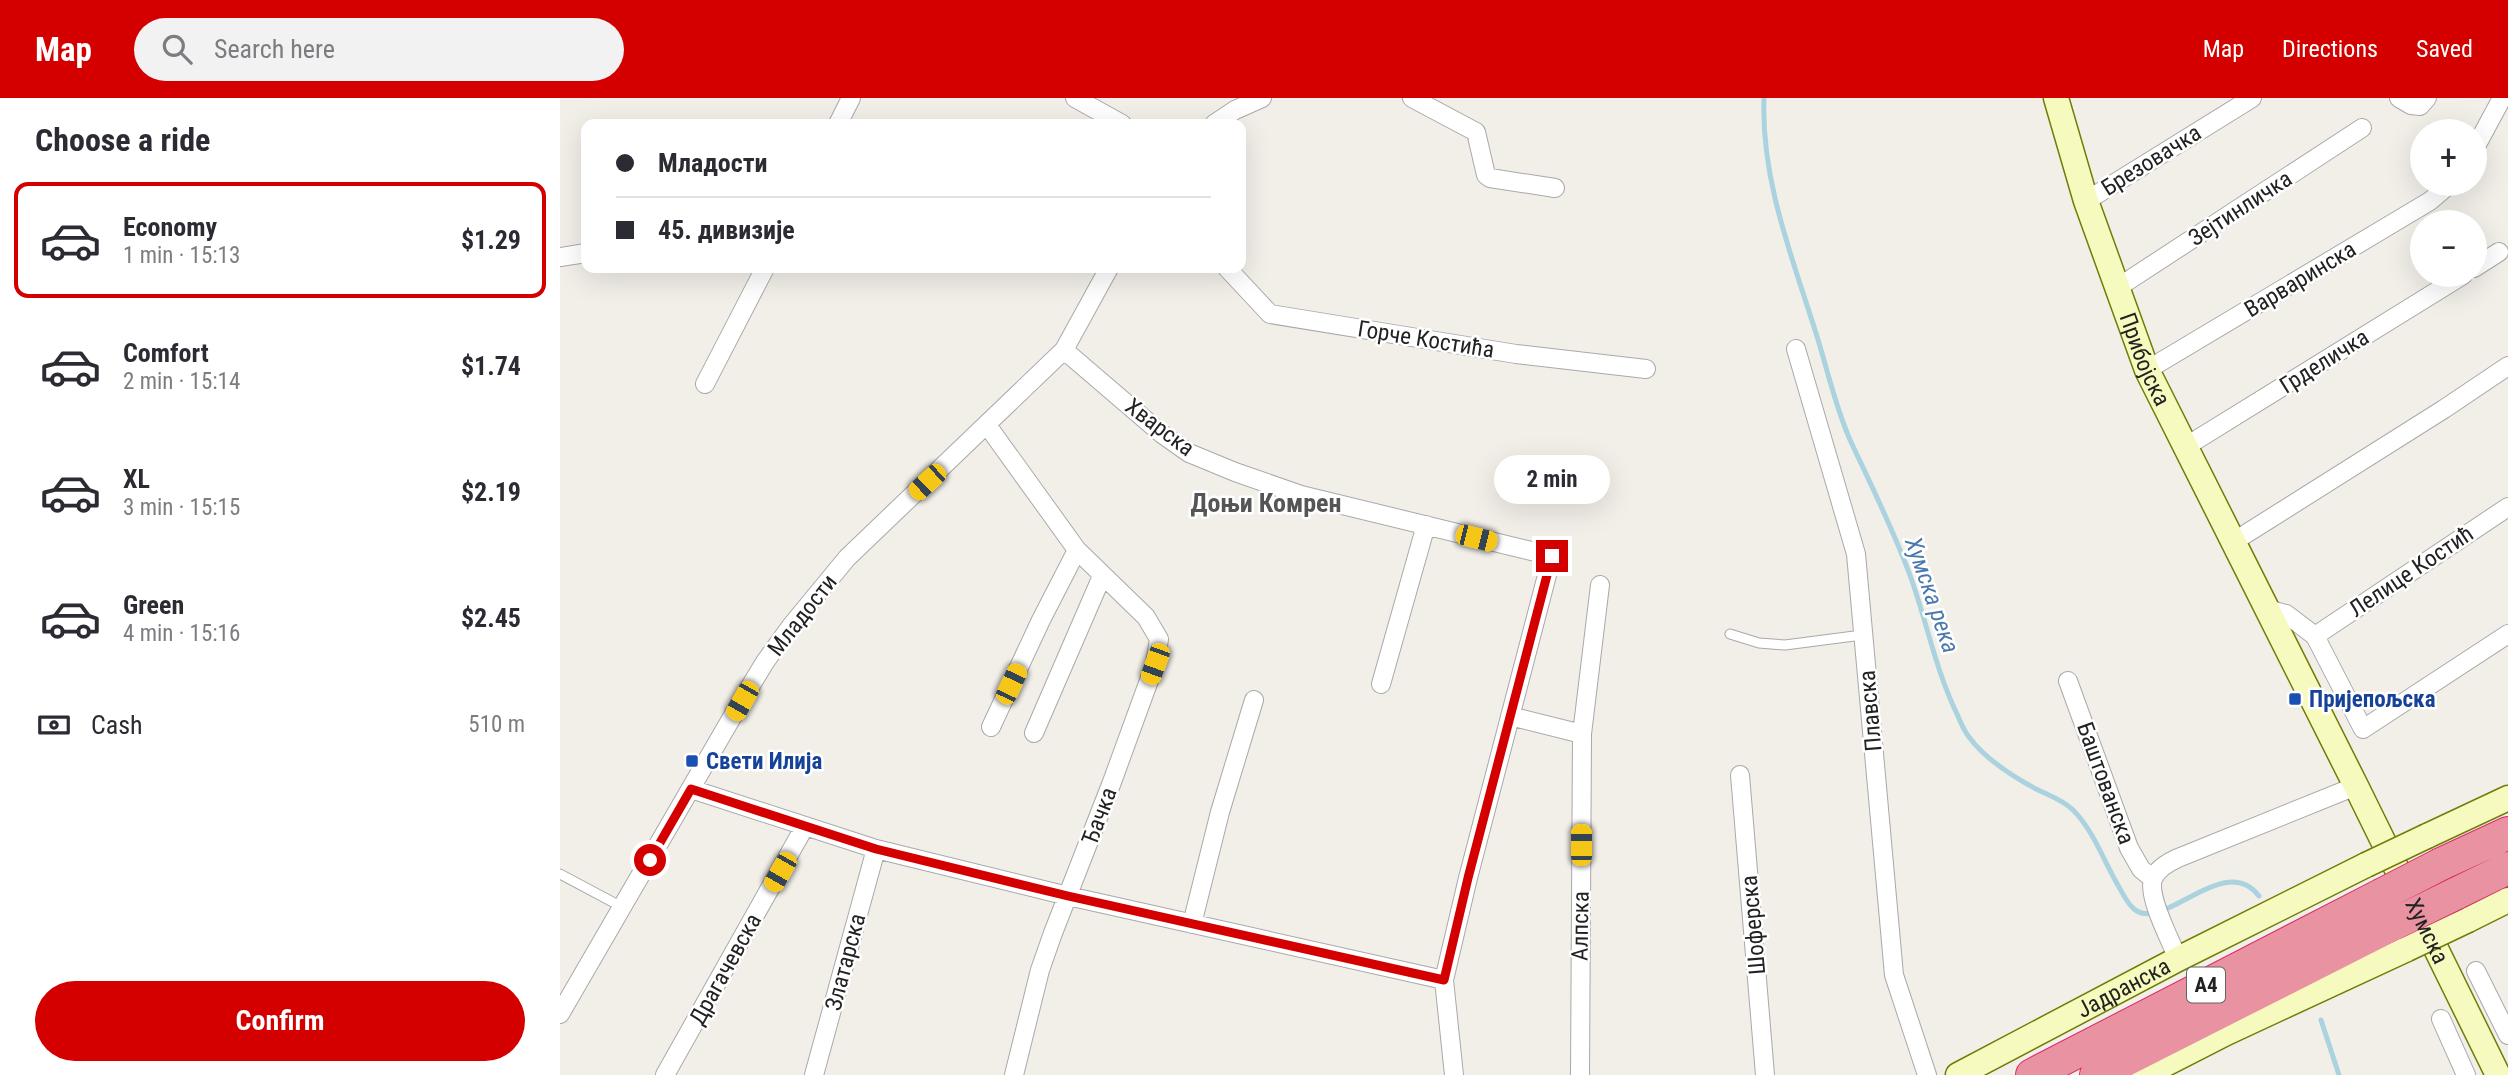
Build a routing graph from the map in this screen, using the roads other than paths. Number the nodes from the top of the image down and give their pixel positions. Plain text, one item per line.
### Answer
1 (851, 98) edge
2 (1075, 98) edge
3 (1262, 98) edge
4 (1412, 98) edge
5 (2056, 98) edge
6 (2252, 98) edge
7 (2399, 98) edge
8 (2502, 98) edge
9 (2424, 102) edge
10 (840, 119) edge
11 (1113, 119) edge
12 (1222, 119) edge
13 (2487, 126) edge
14 (2362, 128) dead end
15 (1555, 188) dead end
16 (2436, 196) edge
17 (2086, 201) junction
18 (2499, 252) dead end
19 (581, 254) edge
20 (560, 257) edge
21 (2487, 260) edge
22 (762, 273) edge
23 (1106, 273) edge
24 (1232, 273) edge
25 (2444, 287) edge
26 (2117, 288) junction
27 (1796, 349) dead end
28 (1065, 350) junction
29 (2508, 366) edge
30 (1646, 369) dead end
31 (2147, 370) junction
32 (705, 384) dead end
33 (987, 425) junction
34 (2185, 447) junction
35 (2508, 507) edge
36 (1426, 525) junction
37 (2233, 542) junction
38 (1077, 550) junction
39 (1102, 576) junction
40 (1600, 585) dead end
41 (2267, 609) junction
42 (1730, 634) dead end
43 (2508, 634) edge
44 (1862, 635) junction
45 (2315, 636) junction
46 (2068, 681) dead end
47 (1381, 684) dead end
48 (1254, 700) dead end
49 (1510, 716) junction
50 (991, 727) dead end
51 (1034, 733) dead end
52 (1582, 734) junction
53 (1740, 775) dead end
54 (2356, 786) junction
55 (691, 789) junction
56 (2508, 798) edge
57 (806, 826) junction
58 (2508, 833) edge
59 (876, 849) junction
60 (2508, 868) edge
61 (560, 874) edge
62 (2153, 880) junction
63 (1068, 896) junction
64 (2508, 900) edge
65 (622, 907) junction
66 (2462, 907) junction
67 (1192, 924) junction
68 (2400, 937) junction
69 (2178, 958) junction
70 (2476, 971) dead end
71 (1444, 980) junction
72 (560, 1014) edge
73 (2441, 1019) dead end
74 (2508, 1035) edge
75 (665, 1075) edge
76 (814, 1075) edge
77 (1014, 1075) edge
78 (1454, 1075) edge
79 (1580, 1075) edge
80 (1765, 1075) edge
81 (1927, 1075) edge
82 (1958, 1075) edge
83 (2032, 1075) edge
84 (2096, 1075) edge
85 (2144, 1075) edge
86 (2466, 1075) edge
87 (2498, 1075) edge

1 - 10 street
2 - 11 street
3 - 12 street
4 - 15 street
5 - 17 street, Прибојска
6 - 17 street, Брезовачка
7 - 9 street
8 - 13 street
14 - 26 street, Зејтинличка
16 - 31 street, Варваринска
17 - 26 street, Прибојска
18 - 21 street
19 - 20 street
22 - 32 street
23 - 28 street, Младости
24 - 30 street, Горче Костића
25 - 34 street, Грделичка
26 - 31 street, Прибојска
27 - 44 street, Плавска
28 - 33 street, Младости
28 - 36 street, Хварска
29 - 37 street
31 - 34 street, Прибојска
33 - 38 street, Ђачка
33 - 55 street, Младости
34 - 37 street, Прибојска
35 - 45 street, Лелице Костић
36 - 47 street
36 - 49 street, Хварска
37 - 41 street, Прибојска
38 - 39 street, Ђачка
38 - 50 street
39 - 51 street
39 - 63 street, Ђачка
40 - 52 street, Алпска
41 - 45 street
41 - 54 street, Прибојска
42 - 44 lane
43 - 45 street
44 - 81 street, Плавска
46 - 62 street, Баштованска
48 - 67 street
49 - 52 street
49 - 71 street
52 - 79 street, Алпска
53 - 80 street, Шоферска
54 - 62 street
54 - 87 street, Хумска
55 - 57 street
55 - 65 street, Младости
56 - 69 street, Јадранска, bridge
57 - 59 street
57 - 75 street, Драгачевска
58 - 83 highway, A4, bridge
59 - 63 street
59 - 76 street, Златарска
60 - 66 highway, A4
61 - 65 lane
62 - 69 street
63 - 67 street
63 - 77 street, Ђачка
64 - 66 street
65 - 72 street, Младости
66 - 68 highway, A4, bridge
67 - 71 street
68 - 84 highway, A4
68 - 85 street
69 - 82 street, Јадранска
70 - 74 street, Хумска
71 - 78 street
73 - 86 street

